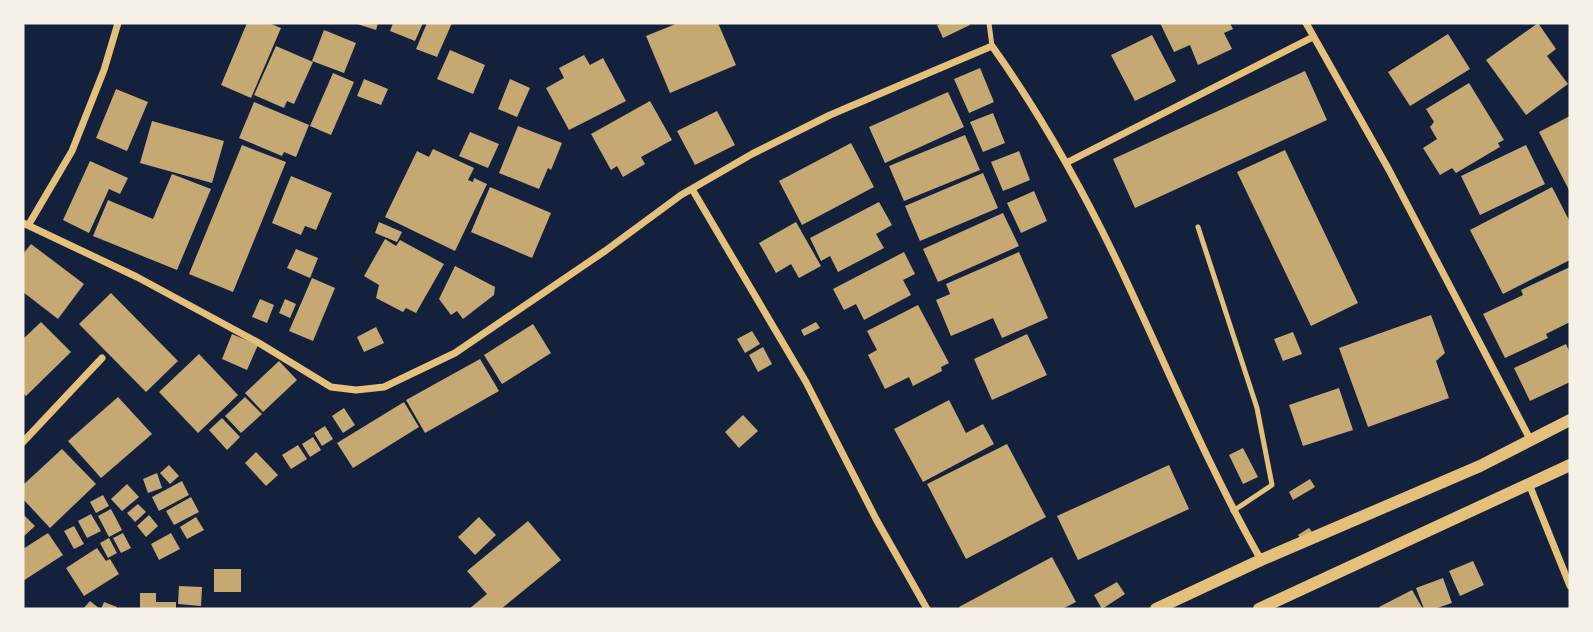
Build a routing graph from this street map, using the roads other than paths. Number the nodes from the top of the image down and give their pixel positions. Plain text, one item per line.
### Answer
1 (118, 23) edge
2 (989, 23) edge
3 (1306, 23) edge
4 (1313, 37) junction
5 (992, 46) junction
6 (1066, 163) junction
7 (692, 189) junction
8 (26, 224) edge
9 (1198, 227) dead end
10 (102, 358) dead end
11 (1570, 420) edge
12 (1530, 439) junction
13 (23, 442) edge
14 (1570, 465) edge
15 (1529, 484) junction
16 (1233, 511) junction
17 (1261, 560) junction
18 (1570, 586) edge
19 (927, 609) edge
20 (1156, 609) edge
21 (1259, 609) edge

1 - 8 street
2 - 5 lane
3 - 4 street
4 - 6 street
4 - 12 street
5 - 6 street
5 - 7 street
6 - 16 street
7 - 8 street
7 - 19 street
9 - 16 lane
10 - 13 street
11 - 12 street
12 - 17 street
14 - 15 street
15 - 18 street
15 - 21 street
16 - 17 street
17 - 20 street

